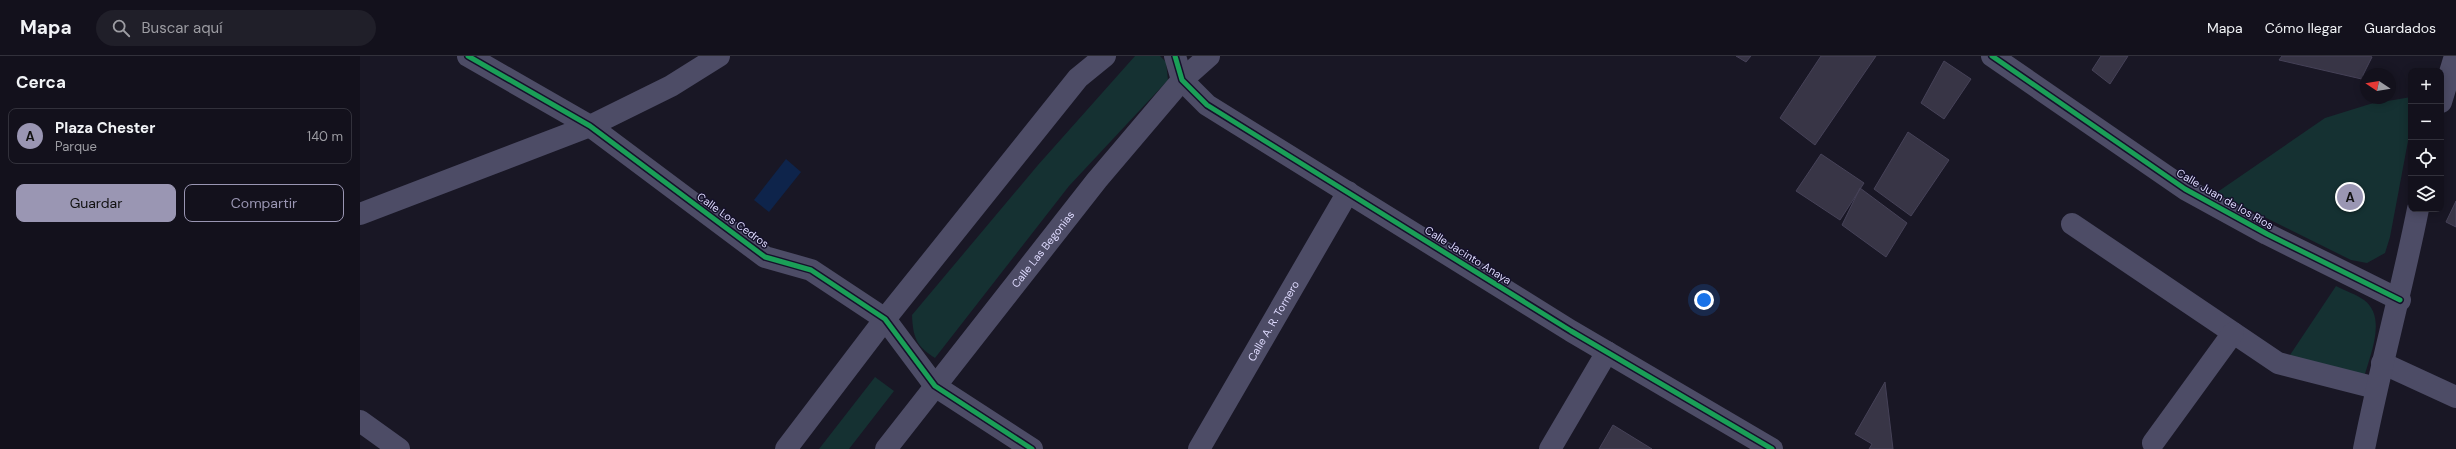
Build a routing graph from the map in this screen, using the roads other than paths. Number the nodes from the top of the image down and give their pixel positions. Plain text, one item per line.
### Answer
1 (468, 56) edge
2 (719, 56) edge
3 (1105, 56) edge
4 (1175, 56) edge
5 (1208, 56) edge
6 (1992, 56) edge
7 (2455, 56) edge
8 (1182, 80) junction
9 (2444, 92) edge
10 (590, 126) junction
11 (1348, 192) junction
12 (2417, 212) edge
13 (360, 214) edge
14 (2072, 224) dead end
15 (2400, 300) junction
16 (885, 319) junction
17 (2233, 333) junction
18 (1607, 352) junction
19 (2382, 363) junction
20 (935, 386) junction
21 (2376, 388) junction
22 (2456, 397) edge
23 (360, 421) edge
24 (2153, 443) dead end
25 (399, 449) edge
26 (786, 449) edge
27 (886, 449) edge
28 (1032, 449) edge
29 (1199, 449) edge
30 (1550, 449) edge
31 (1772, 449) edge
32 (2364, 449) edge

1 - 10 street, Calle Los Cedros
2 - 10 street
3 - 16 street
4 - 8 street, Calle Jacinto Anaya
5 - 8 street, Calle Las Begonias
6 - 15 street, Calle Juan de los Ríos
7 - 9 street
8 - 11 street, Calle Jacinto Anaya
8 - 20 street, Calle Las Begonias
10 - 13 street
10 - 16 street, Calle Los Cedros
11 - 18 street, Calle Jacinto Anaya
11 - 29 street, Calle A. R. Tornero
12 - 15 street
14 - 17 street
15 - 19 street
16 - 20 street, Calle Los Cedros
16 - 26 street
17 - 21 street
17 - 24 street
18 - 30 street
18 - 31 street, Calle Jacinto Anaya
19 - 21 street
19 - 22 street
20 - 27 street, Calle Las Begonias
20 - 28 street, Calle Los Cedros
21 - 32 street
23 - 25 street

